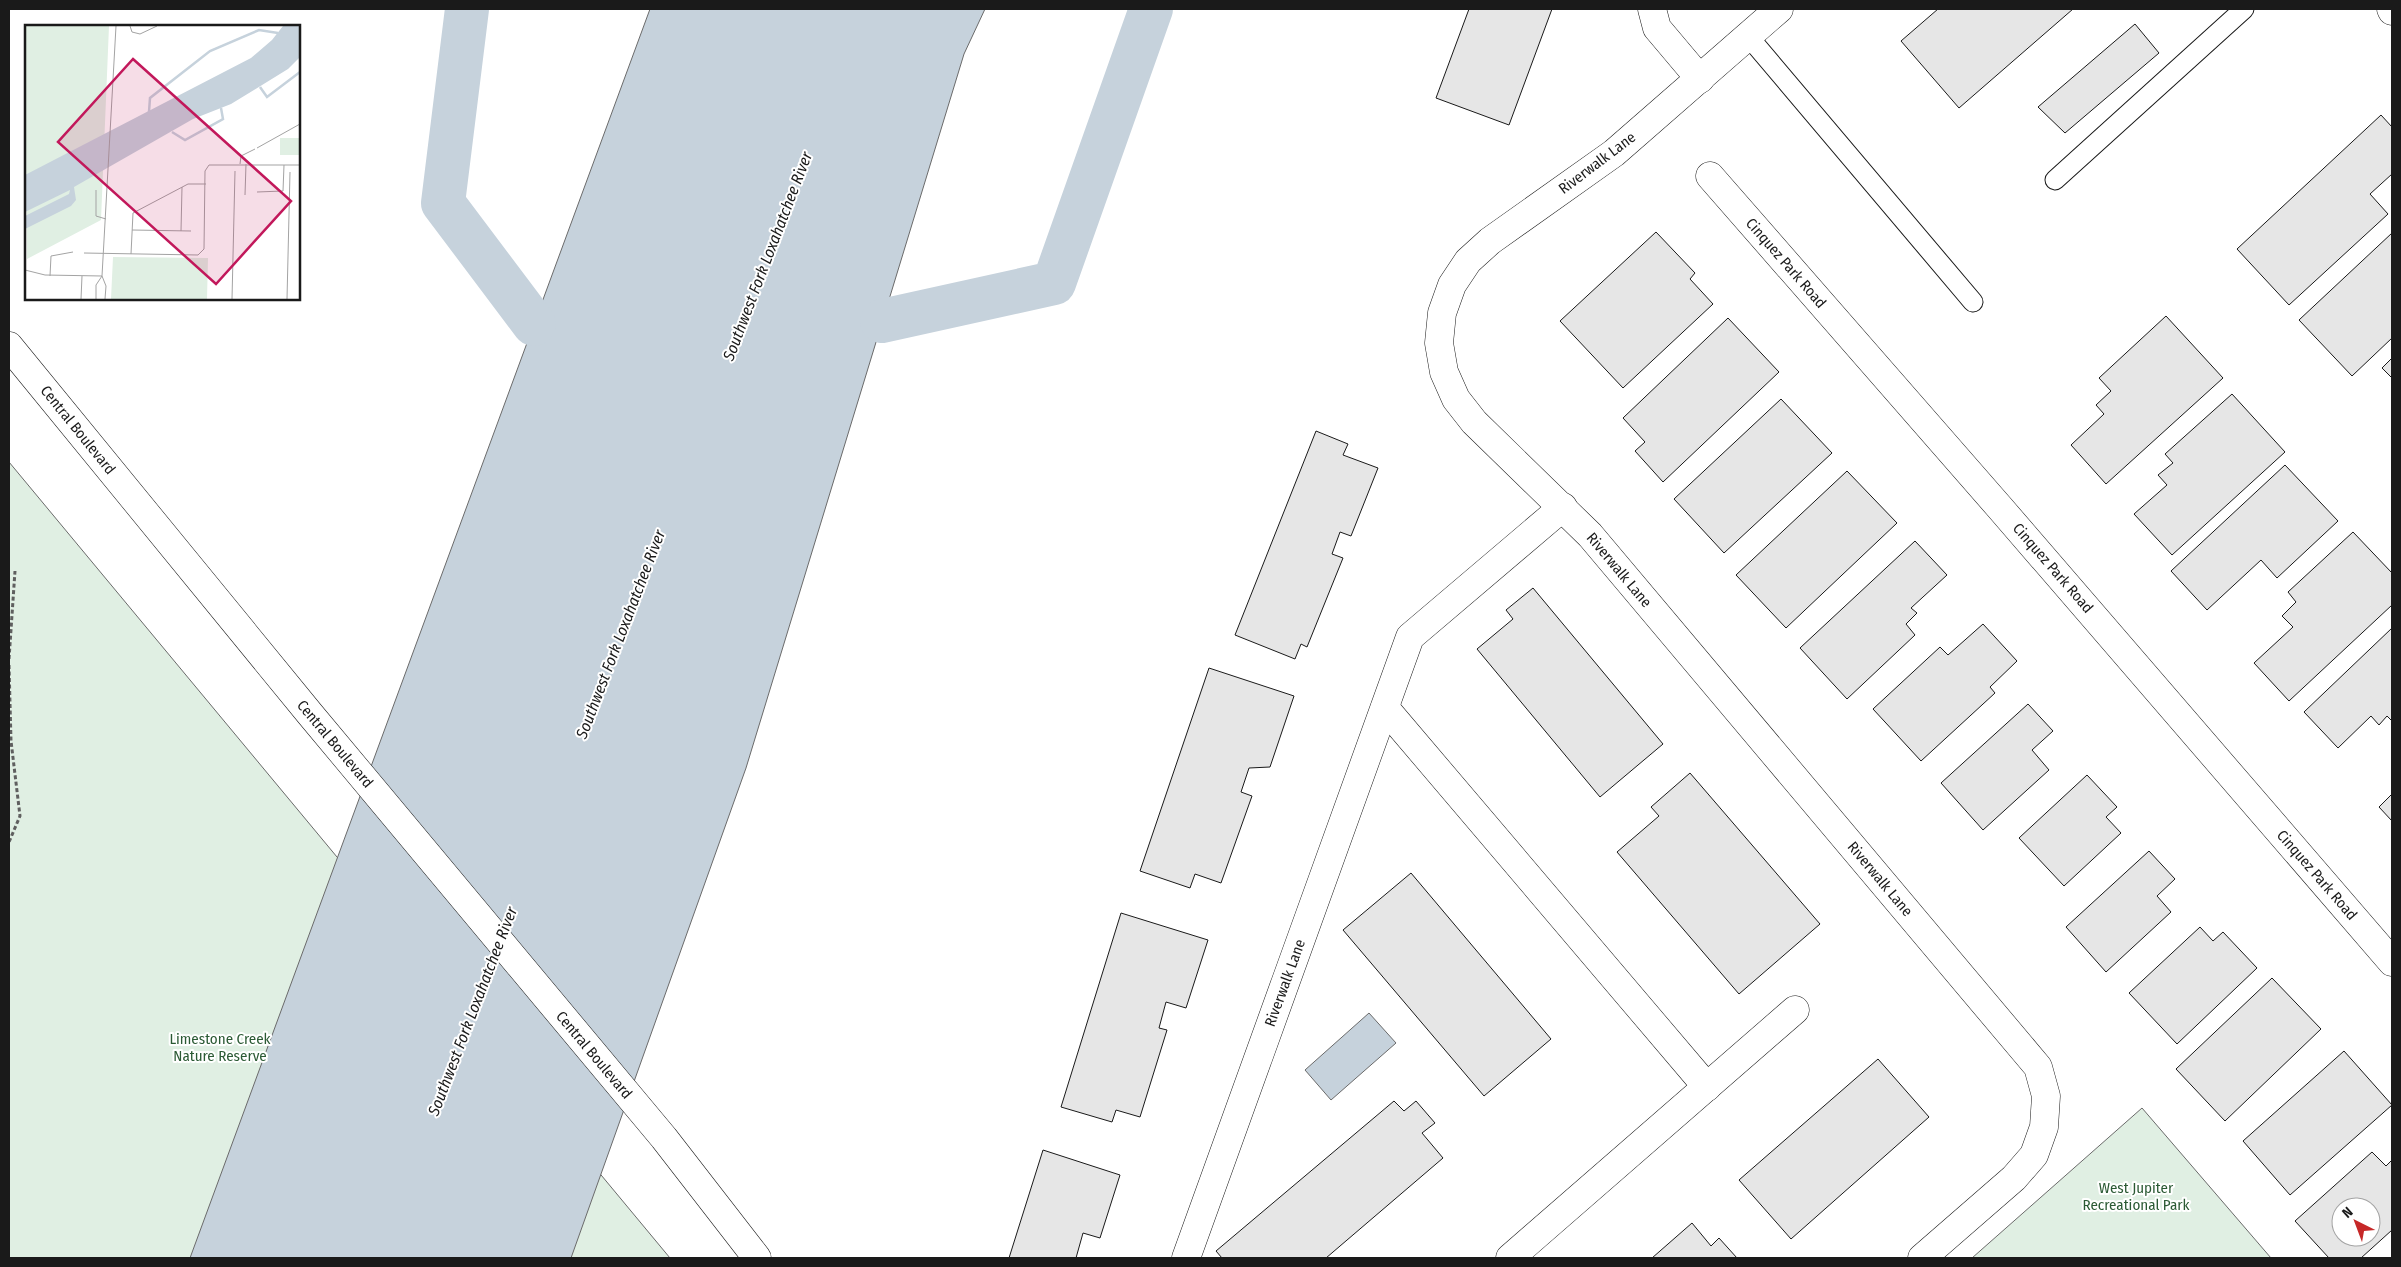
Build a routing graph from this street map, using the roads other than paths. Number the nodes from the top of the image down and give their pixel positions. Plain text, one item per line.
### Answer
1 (1652, 9) edge
2 (1779, 9) edge
3 (2244, 9) edge
4 (1748, 36) junction
5 (1700, 79) junction
6 (1710, 176) dead end
7 (2055, 180) dead end
8 (1973, 302) dead end
9 (9, 346) edge
10 (1563, 507) junction
11 (1385, 708) junction
12 (2392, 962) edge
13 (1795, 1010) dead end
14 (1708, 1087) junction
15 (757, 1258) edge
16 (1186, 1258) edge
17 (1510, 1258) edge
18 (1922, 1258) edge

1 - 5 street
2 - 4 street, Riverwalk Lane
3 - 7 lane
4 - 5 street, Riverwalk Lane
4 - 8 lane
5 - 10 street, Riverwalk Lane
6 - 12 street, Cinquez Park Road
9 - 15 street, Central Boulevard
10 - 11 street, Riverwalk Lane
10 - 18 street, Riverwalk Lane
11 - 14 street
11 - 16 street, Riverwalk Lane
13 - 14 street
14 - 17 street

